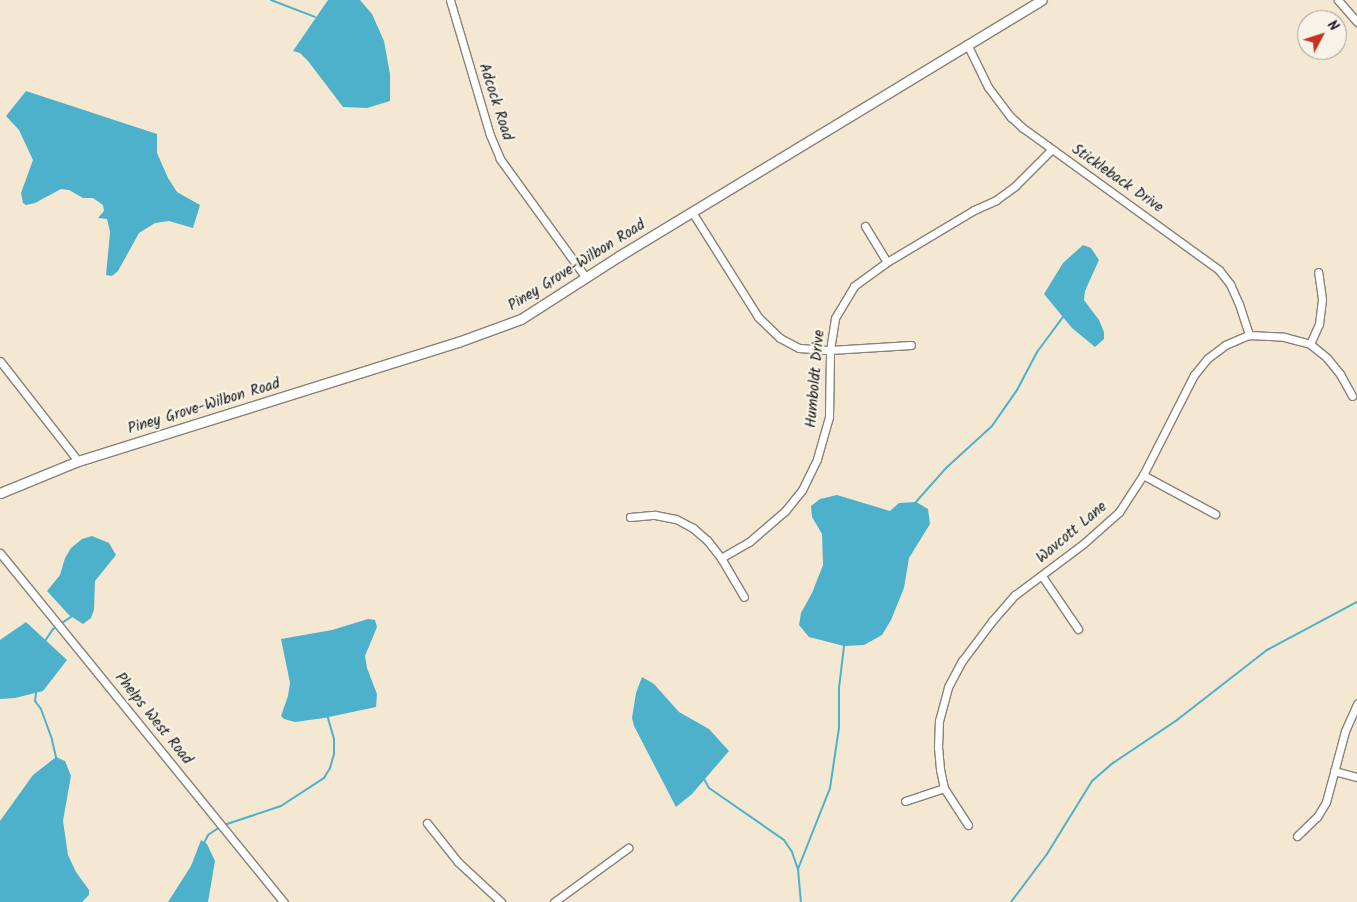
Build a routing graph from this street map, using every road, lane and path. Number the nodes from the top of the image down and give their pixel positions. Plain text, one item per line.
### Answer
1 (450, 0) edge
2 (1042, 0) edge
3 (1338, 0) edge
4 (1357, 22) edge
5 (967, 44) junction
6 (1052, 150) junction
7 (692, 212) junction
8 (865, 226) dead end
9 (887, 262) junction
10 (1318, 272) dead end
11 (586, 278) junction
12 (1249, 335) junction
13 (1310, 344) junction
14 (911, 345) dead end
15 (830, 350) junction
16 (0, 361) edge
17 (1352, 396) dead end
18 (78, 461) junction
19 (1143, 475) junction
20 (0, 493) edge
21 (1215, 514) dead end
22 (630, 517) dead end
23 (0, 553) edge
24 (721, 558) junction
25 (1042, 576) junction
26 (744, 597) dead end
27 (1078, 629) dead end
28 (1357, 704) edge
29 (1334, 771) junction
30 (1357, 777) edge
31 (944, 788) junction
32 (905, 801) dead end
33 (427, 823) dead end
34 (968, 825) dead end
35 (1297, 836) dead end
36 (628, 848) dead end
37 (284, 902) edge
38 (501, 902) edge
39 (554, 902) edge

1 - 11 street, Adcock Road
2 - 5 street, Piney Grove-Wilbon Road
3 - 4 street
5 - 6 street, Stickleback Drive
5 - 7 street, Piney Grove-Wilbon Road
6 - 9 street, Humboldt Drive
6 - 12 street, Stickleback Drive
7 - 11 street, Piney Grove-Wilbon Road
7 - 15 street
8 - 9 street
9 - 15 street, Humboldt Drive
10 - 13 street
11 - 18 street, Piney Grove-Wilbon Road
12 - 13 street, Wavcott Lane
12 - 19 street, Wavcott Lane
13 - 17 street, Wavcott Lane
14 - 15 street
15 - 24 street, Humboldt Drive
16 - 18 street
18 - 20 street, Piney Grove-Wilbon Road
19 - 21 street
19 - 25 street, Wavcott Lane
22 - 24 street
23 - 37 street, Phelps West Road
24 - 26 street
25 - 27 street
25 - 31 street, Wavcott Lane
28 - 29 street
29 - 30 street
29 - 35 street
31 - 32 street
31 - 34 street, Wavcott Lane
33 - 38 street
36 - 39 street

